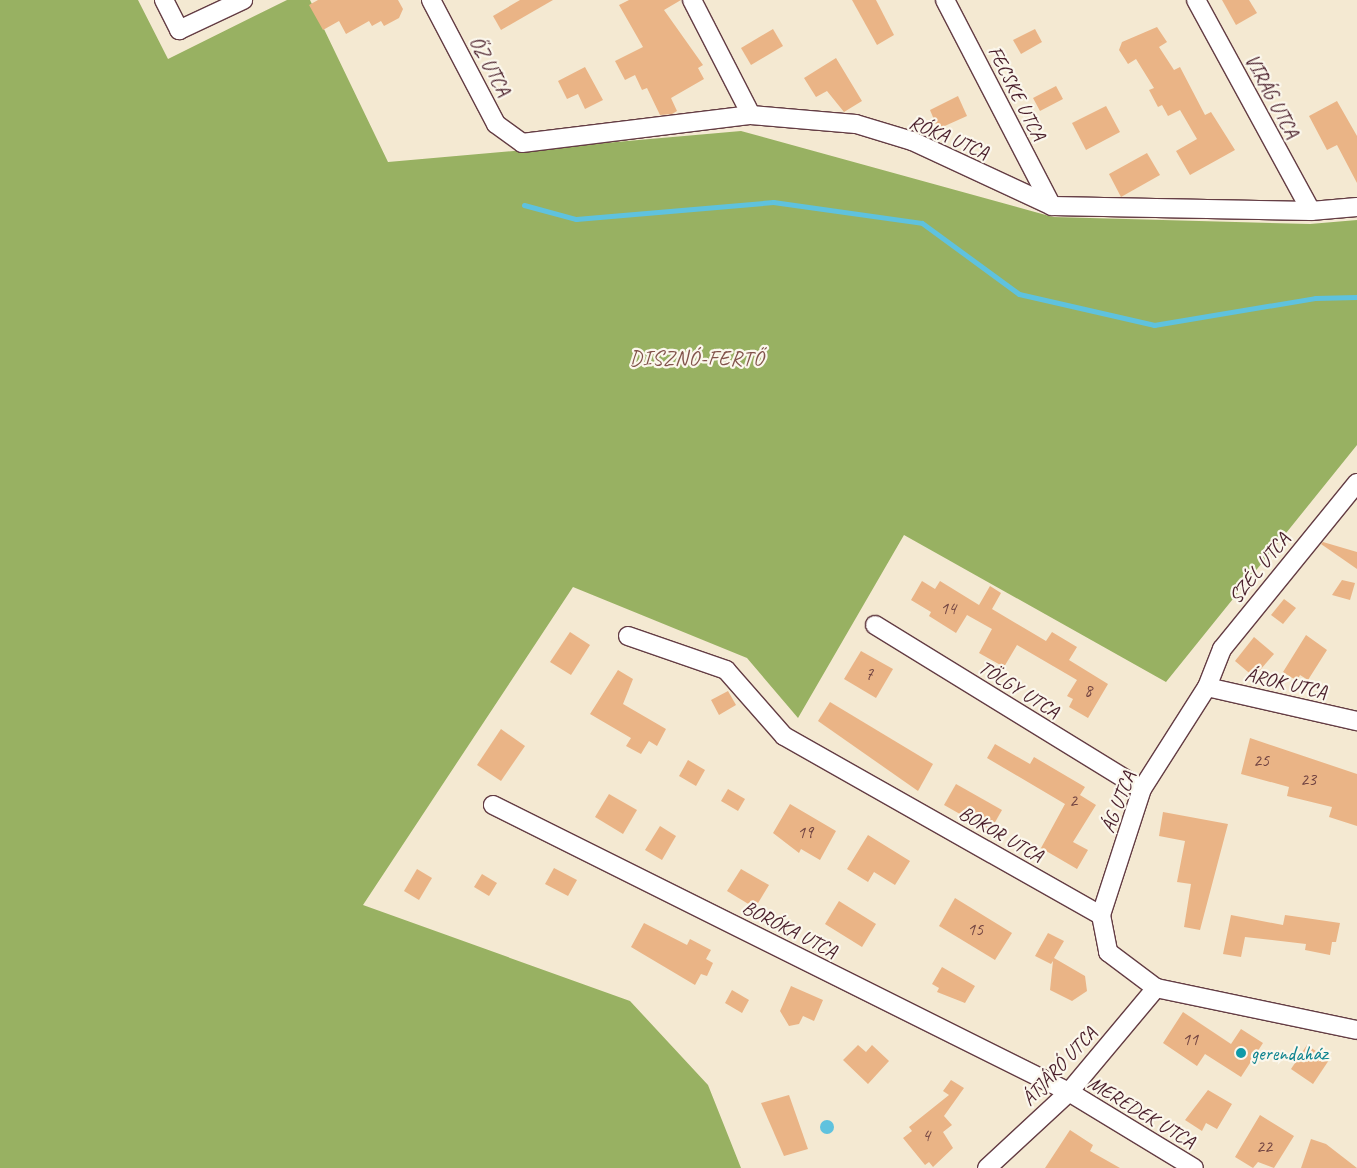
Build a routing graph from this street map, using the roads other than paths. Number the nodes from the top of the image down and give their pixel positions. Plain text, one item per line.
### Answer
1 (164, 0) edge
2 (243, 0) edge
3 (431, 0) edge
4 (692, 0) edge
5 (945, 0) edge
6 (1196, 0) edge
7 (751, 115) junction
8 (522, 142) joint
9 (1052, 206) junction
10 (1357, 207) edge
11 (1311, 211) junction
12 (1357, 483) edge
13 (875, 625) dead end
14 (628, 636) dead end
15 (1207, 687) junction
16 (1357, 721) edge
17 (1142, 789) junction
18 (493, 805) dead end
19 (1101, 915) junction
20 (1156, 988) junction
21 (1357, 1030) edge
22 (1069, 1092) junction
23 (987, 1168) edge
24 (1194, 1168) edge

1 - 2 street
3 - 8 street, ŐZ UTCA
4 - 7 street
5 - 9 street, FECSKE UTCA
6 - 11 street, VIRÁG UTCA
7 - 8 street, RÓKA UTCA
7 - 9 street, RÓKA UTCA
9 - 11 street, RÓKA UTCA
10 - 11 street, RÓKA UTCA
12 - 15 street, SZÉL UTCA
13 - 17 street, TÖLGY UTCA
14 - 19 street, BOKOR UTCA
15 - 16 street, ÁROK UTCA
15 - 17 street, ÁG UTCA
17 - 19 street, ÁG UTCA
18 - 22 street, BORÓKA UTCA
19 - 20 street
20 - 21 street
20 - 22 street, ÁTJÁRÓ UTCA
22 - 23 street, ÁTJÁRÓ UTCA
22 - 24 street, MEREDEK UTCA

